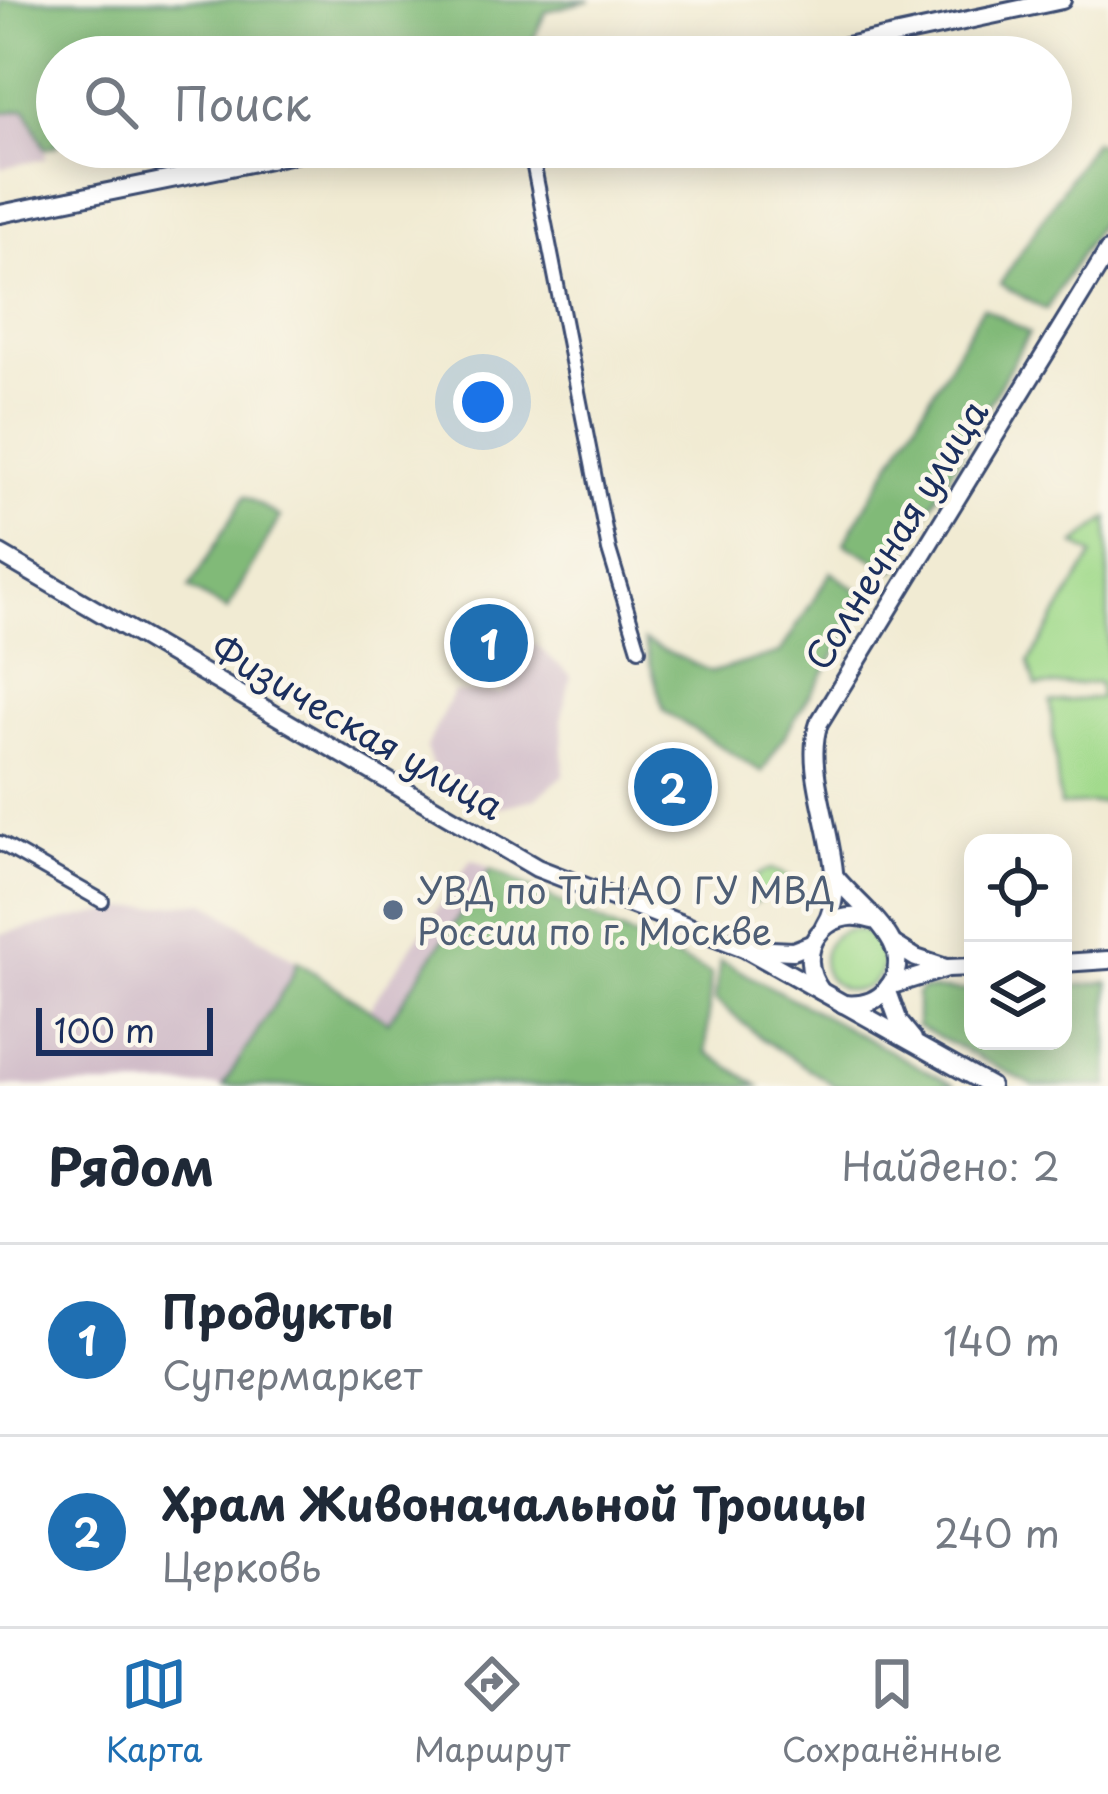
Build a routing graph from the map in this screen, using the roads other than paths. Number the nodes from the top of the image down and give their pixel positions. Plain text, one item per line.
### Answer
1 (1062, 0) edge
2 (893, 36) edge
3 (225, 168) edge
4 (534, 168) edge
5 (0, 214) edge
6 (1108, 251) edge
7 (0, 554) edge
8 (640, 649) dead end
9 (0, 843) edge
10 (832, 874) junction
11 (102, 901) dead end
12 (877, 923) junction
13 (824, 926) junction
14 (811, 944) junction
15 (895, 945) junction
16 (744, 948) junction
17 (1108, 960) edge
18 (1072, 962) edge
19 (964, 967) edge
20 (947, 968) junction
21 (888, 988) junction
22 (832, 999) junction
23 (922, 1049) junction
24 (990, 1086) edge

1 - 2 street
3 - 5 street
4 - 8 street
6 - 10 street, Солнечная улица
7 - 16 street, Физическая улица
9 - 11 street
10 - 12 street
10 - 13 street, Солнечная улица
12 - 13 street
12 - 15 street
13 - 14 street
14 - 16 street
14 - 22 street
15 - 20 street
15 - 21 street
16 - 22 street
17 - 18 street
19 - 20 street
20 - 21 street
21 - 22 street
21 - 23 street
22 - 23 street
23 - 24 street

